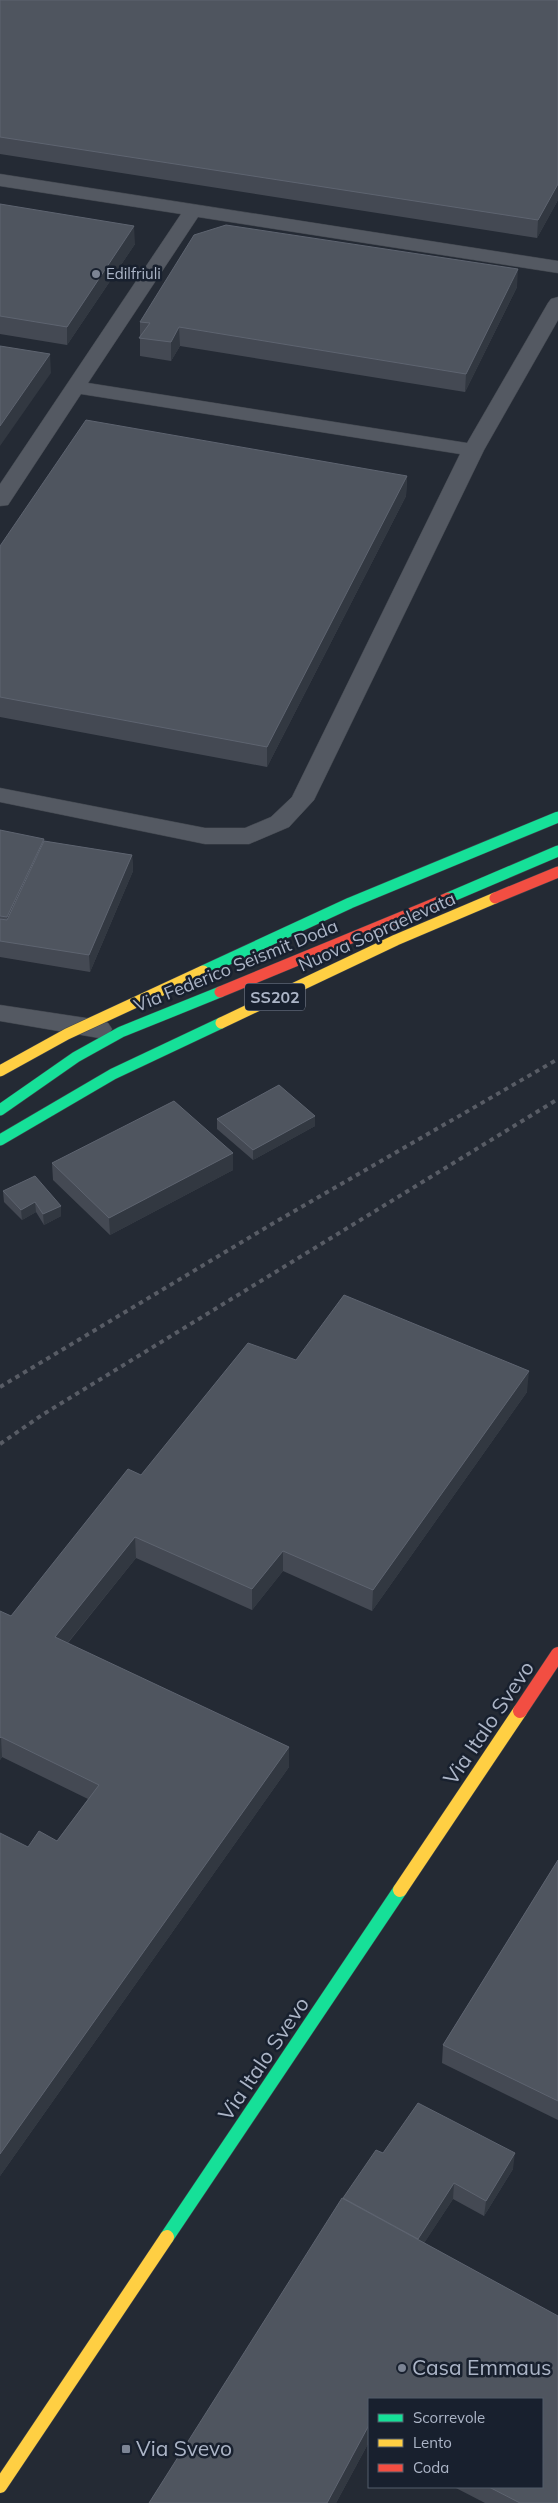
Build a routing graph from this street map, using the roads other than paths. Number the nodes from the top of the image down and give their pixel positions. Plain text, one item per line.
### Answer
1 (0, 180) edge
2 (193, 210) junction
3 (558, 267) edge
4 (558, 303) edge
5 (76, 387) junction
6 (473, 450) junction
7 (0, 500) edge
8 (0, 795) edge
9 (558, 817) edge
10 (558, 851) edge
11 (558, 872) edge
12 (0, 1013) edge
13 (121, 1032) junction
14 (0, 1071) edge
15 (0, 1110) edge
16 (0, 1140) edge
17 (558, 1654) edge
18 (0, 2486) edge

1 - 2 street
2 - 3 street
2 - 5 street
4 - 6 street
5 - 6 street
5 - 7 street
6 - 8 street
9 - 14 main road, Nuova Sopraelevata, bridge
10 - 13 main road, Via Federico Seismit Doda
11 - 16 main road, Nuova Sopraelevata / SS202
12 - 13 street
13 - 15 main road, Via Federico Seismit Doda
17 - 18 main road, Via Italo Svevo

